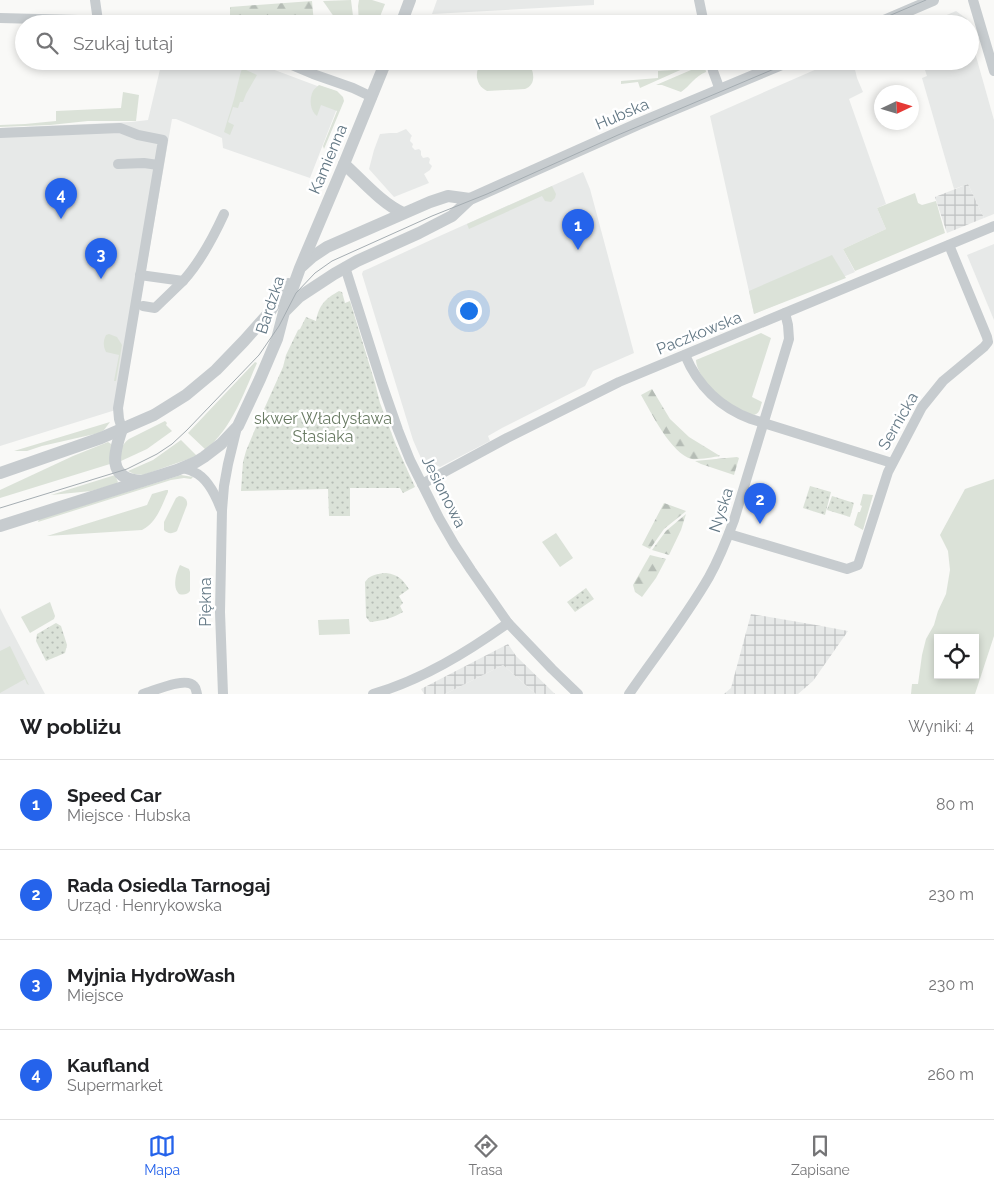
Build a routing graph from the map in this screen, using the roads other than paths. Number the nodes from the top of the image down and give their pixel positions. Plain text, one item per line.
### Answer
1 (95, 0) edge
2 (410, 0) edge
3 (699, 0) edge
4 (933, 0) edge
5 (974, 0) edge
6 (97, 15) edge
7 (404, 15) edge
8 (702, 15) edge
9 (898, 15) edge
10 (978, 15) edge
11 (0, 18) edge
12 (15, 18) edge
13 (979, 18) edge
14 (304, 70) edge
15 (382, 70) edge
16 (713, 70) edge
17 (768, 70) edge
18 (994, 71) edge
19 (720, 90) junction
20 (372, 97) junction
21 (0, 133) edge
22 (118, 164) dead end
23 (344, 164) junction
24 (158, 166) junction
25 (470, 199) junction
26 (403, 213) junction
27 (224, 214) dead end
28 (994, 226) edge
29 (949, 245) junction
30 (345, 267) junction
31 (300, 268) junction
32 (140, 275) junction
33 (183, 281) junction
34 (143, 306) dead end
35 (284, 312) junction
36 (785, 313) junction
37 (685, 354) junction
38 (763, 423) junction
39 (238, 426) junction
40 (122, 429) junction
41 (892, 462) junction
42 (182, 468) junction
43 (0, 472) edge
44 (143, 481) junction
45 (422, 484) junction
46 (222, 510) junction
47 (0, 526) edge
48 (729, 534) junction
49 (508, 623) junction
50 (143, 694) edge
51 (197, 694) edge
52 (223, 694) edge
53 (373, 694) edge
54 (578, 694) edge
55 (629, 694) edge

1 - 6 street
2 - 7 street
3 - 8 street
4 - 9 street
5 - 10 street
11 - 12 street
13 - 18 street
14 - 20 street
15 - 20 street, Kamienna
16 - 19 street
17 - 19 street, Hubska
19 - 25 street, Hubska
20 - 23 street, Kamienna
21 - 24 street
22 - 24 street
23 - 26 street
23 - 31 street, Kamienna
24 - 32 street
25 - 26 street, Hubska
25 - 30 street, Hubska
26 - 31 street, Hubska
27 - 33 street
28 - 29 street, Paczkowska
29 - 36 street, Paczkowska
29 - 41 street, Sernicka
30 - 35 street, Hubska
30 - 45 street, Jesionowa
31 - 35 street, Bardzka
31 - 40 street, Bardzka
32 - 33 street
32 - 40 street
33 - 34 street
35 - 39 street, Bardzka
36 - 37 street, Paczkowska
36 - 38 street, Nyska
37 - 38 street, Sernicka
37 - 45 street, Paczkowska
38 - 41 street, Sernicka
38 - 48 street, Nyska
39 - 42 street, Bardzka
39 - 46 street, Piękna
40 - 43 street, Bardzka
40 - 44 street
41 - 48 street
42 - 44 street, Bardzka
42 - 46 street, Piękna
44 - 47 street, Bardzka
45 - 49 street, Jesionowa
46 - 52 street, Piękna
48 - 55 street, Nyska
49 - 53 street
49 - 54 street, Jesionowa
50 - 51 street

